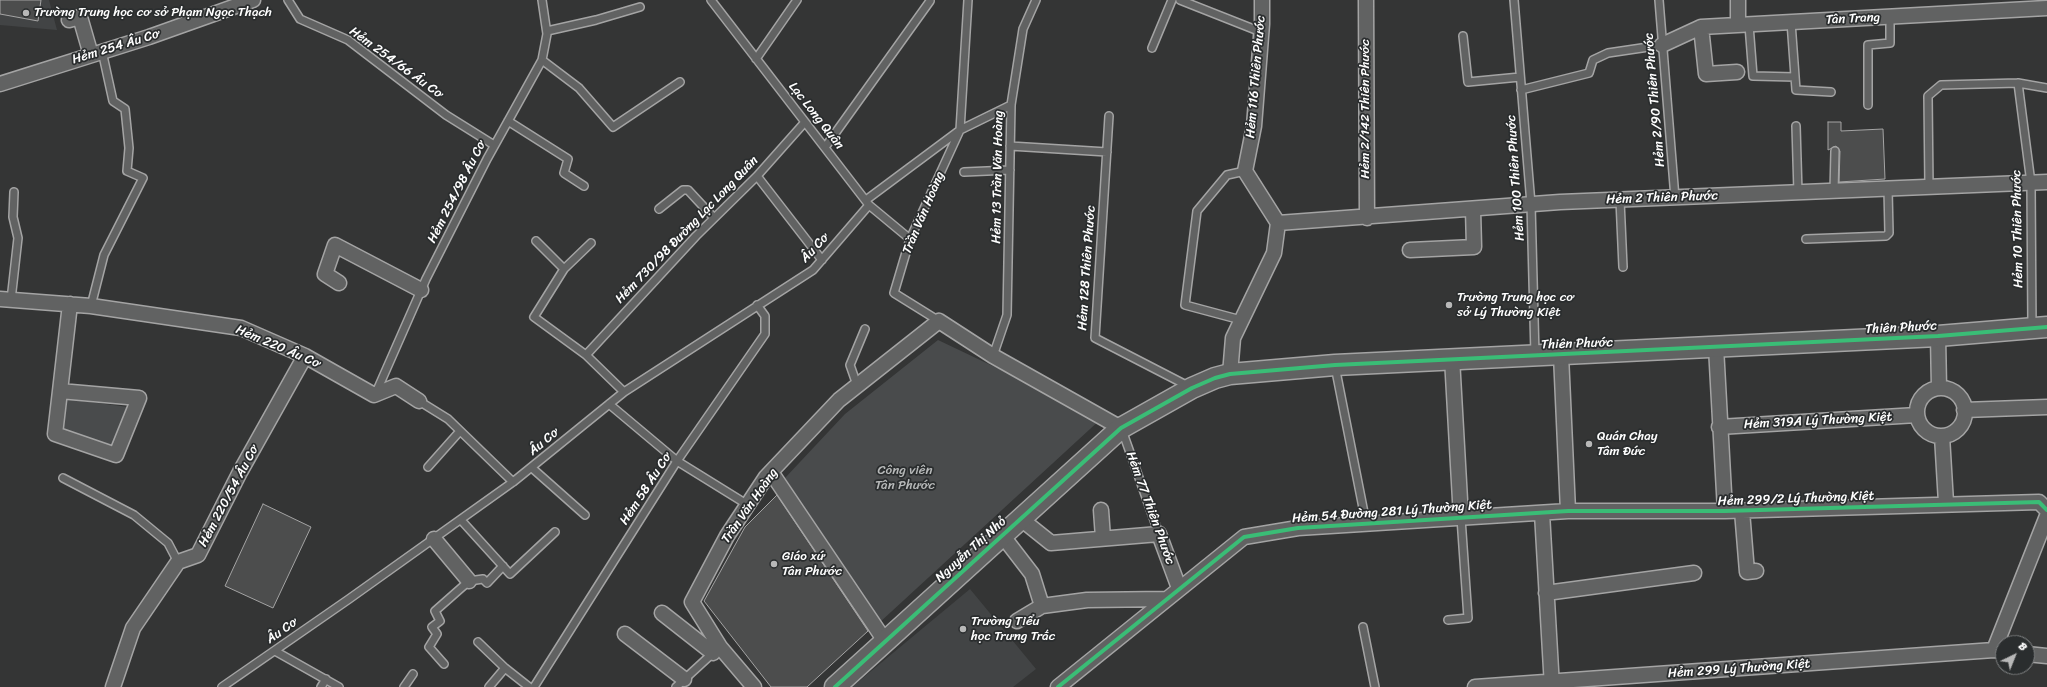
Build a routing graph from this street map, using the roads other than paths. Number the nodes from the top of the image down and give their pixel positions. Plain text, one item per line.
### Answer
1 (253, 0) edge
2 (288, 0) edge
3 (542, 0) edge
4 (711, 0) edge
5 (797, 0) edge
6 (930, 0) edge
7 (968, 0) edge
8 (1036, 0) edge
9 (1172, 0) edge
10 (1180, 0) edge
11 (1262, 0) edge
12 (1366, 0) edge
13 (1514, 0) edge
14 (1659, 0) edge
15 (1738, 0) edge
16 (232, 4) edge
17 (640, 6) dead end
18 (2047, 8) edge
19 (1890, 17) junction
20 (69, 20) dead end
21 (1791, 22) junction
22 (1743, 25) junction
23 (1701, 27) junction
24 (546, 31) junction
25 (1261, 32) junction
26 (1463, 36) dead end
27 (1662, 45) junction
28 (1152, 48) dead end
29 (96, 53) junction
30 (756, 59) junction
31 (542, 60) junction
32 (1737, 72) dead end
33 (1520, 77) junction
34 (1795, 77) junction
35 (680, 82) dead end
36 (2018, 83) junction
37 (0, 84) edge
38 (2047, 88) edge
39 (1521, 90) junction
40 (1831, 92) dead end
41 (1011, 105) junction
42 (1868, 106) dead end
43 (1109, 116) dead end
44 (508, 121) junction
45 (805, 122) junction
46 (1796, 126) dead end
47 (960, 130) junction
48 (494, 145) junction
49 (826, 146) junction
50 (1010, 146) junction
51 (1835, 151) dead end
52 (1107, 152) junction
53 (1010, 170) junction
54 (1245, 171) junction
55 (964, 172) dead end
56 (757, 176) junction
57 (2047, 182) edge
58 (2031, 183) junction
59 (584, 186) dead end
60 (1929, 187) junction
61 (1888, 189) junction
62 (1834, 191) junction
63 (14, 192) dead end
64 (1798, 193) junction
65 (1675, 198) junction
66 (1620, 200) junction
67 (868, 202) junction
68 (1531, 204) junction
69 (659, 209) dead end
70 (1473, 209) junction
71 (714, 218) junction
72 (1367, 218) junction
73 (1278, 223) junction
74 (910, 239) junction
75 (1806, 240) dead end
76 (536, 241) dead end
77 (591, 243) dead end
78 (1410, 250) dead end
79 (822, 260) junction
80 (1623, 267) dead end
81 (564, 268) junction
82 (339, 283) dead end
83 (421, 290) junction
84 (5, 300) edge
85 (70, 304) junction
86 (756, 305) junction
87 (90, 306) junction
88 (1241, 320) junction
89 (939, 321) junction
90 (2039, 327) edge
91 (864, 329) dead end
92 (1938, 336) junction
93 (1716, 347) junction
94 (586, 355) junction
95 (1535, 355) junction
96 (1561, 355) junction
97 (305, 356) junction
98 (993, 356) junction
99 (1452, 358) junction
100 (1335, 365) junction
101 (1230, 374) junction
102 (857, 385) junction
103 (1192, 388) junction
104 (1939, 388) junction
105 (60, 391) junction
106 (624, 392) junction
107 (374, 395) junction
108 (419, 401) joint
109 (609, 404) junction
110 (2047, 407) edge
111 (1964, 410) junction
112 (1916, 415) junction
113 (1719, 426) junction
114 (1121, 428) junction
115 (460, 431) junction
116 (1942, 436) junction
117 (677, 461) junction
118 (428, 467) dead end
119 (532, 468) junction
120 (771, 472) junction
121 (63, 478) dead end
122 (513, 482) junction
123 (1946, 504) junction
124 (748, 505) junction
125 (1101, 510) dead end
126 (2047, 510) edge
127 (1568, 511) junction
128 (1742, 511) junction
129 (1725, 512) junction
130 (1542, 513) junction
131 (585, 515) dead end
132 (2047, 516) edge
133 (1021, 518) junction
134 (1461, 518) junction
135 (461, 520) junction
136 (1366, 523) junction
137 (555, 532) dead end
138 (1160, 534) junction
139 (1002, 535) junction
140 (1103, 538) junction
141 (434, 539) junction
142 (178, 562) junction
143 (503, 566) junction
144 (1756, 572) dead end
145 (1694, 573) dead end
146 (469, 581) junction
147 (1179, 588) junction
148 (1546, 592) junction
149 (1166, 599) junction
150 (1042, 606) junction
151 (662, 613) dead end
152 (1448, 620) dead end
153 (1017, 621) dead end
154 (1363, 627) dead end
155 (625, 634) dead end
156 (2004, 635) edge
157 (885, 641) junction
158 (478, 642) dead end
159 (716, 650) junction
160 (1995, 650) edge
161 (275, 651) junction
162 (2035, 655) edge
163 (2047, 656) edge
164 (444, 664) dead end
165 (505, 668) junction
166 (413, 674) dead end
167 (326, 679) junction
168 (680, 683) edge
169 (1552, 685) edge
170 (113, 687) edge
171 (222, 687) edge
172 (321, 687) edge
173 (339, 687) edge
174 (404, 687) edge
175 (489, 687) edge
176 (529, 687) edge
177 (534, 687) edge
178 (754, 687) edge
179 (836, 687) edge
180 (1058, 687) edge
181 (1375, 687) edge
182 (1475, 687) edge

1 - 16 street, Hẻm 254 Âu Cơ
2 - 48 lane, Hẻm 254/66 Âu Cơ
3 - 24 lane, Hẻm 254/98 Âu Cơ
4 - 30 lane, Lạc Long Quân
5 - 30 lane
6 - 49 lane
7 - 47 lane
8 - 41 lane, Hẻm 13 Trần Văn Hoàng
9 - 28 lane
10 - 25 lane
11 - 25 street, Hẻm 116 Thiên Phước
12 - 72 street, Hẻm 2/142 Thiên Phước
13 - 33 lane, Hẻm 100 Thiên Phước
14 - 27 lane, Hẻm 2/90 Thiên Phước
15 - 22 street
16 - 29 street, Hẻm 254 Âu Cơ
17 - 24 lane
18 - 19 street, Tân Trang
19 - 21 street, Tân Trang
19 - 42 lane
20 - 29 street
21 - 22 street, Tân Trang
21 - 34 lane
22 - 23 street, Tân Trang
22 - 34 lane
23 - 27 street, Tân Trang
23 - 32 street
24 - 31 lane, Hẻm 254/98 Âu Cơ
25 - 54 street, Hẻm 116 Thiên Phước
26 - 33 lane
27 - 39 lane
27 - 65 lane, Hẻm 2/90 Thiên Phước
29 - 37 street, Hẻm 254 Âu Cơ
29 - 87 lane
30 - 45 lane, Lạc Long Quân
31 - 35 lane
31 - 44 lane, Hẻm 254/98 Âu Cơ
33 - 39 lane, Hẻm 100 Thiên Phước
34 - 40 lane
36 - 38 lane
36 - 58 lane, Hẻm 10 Thiên Phước
36 - 60 lane
39 - 68 lane, Hẻm 100 Thiên Phước
41 - 47 lane
41 - 50 lane, Hẻm 13 Trần Văn Hoàng
43 - 52 lane, Hẻm 128 Thiên Phước
44 - 48 lane, Hẻm 254/98 Âu Cơ
44 - 59 lane
45 - 49 lane, Lạc Long Quân
45 - 56 lane, Hẻm 730/98 Đường Lạc Long Quân
46 - 64 lane
47 - 67 lane, Âu Cơ
47 - 74 lane, Trần Văn Hoàng
48 - 83 lane, Hẻm 254/98 Âu Cơ
49 - 67 lane, Lạc Long Quân
50 - 52 lane
50 - 53 lane, Hẻm 13 Trần Văn Hoàng
51 - 62 lane
52 - 103 lane, Hẻm 128 Thiên Phước
53 - 55 lane
53 - 98 lane, Hẻm 13 Trần Văn Hoàng
54 - 73 street
54 - 88 lane
56 - 71 lane, Hẻm 730/98 Đường Lạc Long Quân
56 - 79 lane
57 - 58 street, Hẻm 2 Thiên Phước
58 - 60 street, Hẻm 2 Thiên Phước
58 - 90 lane, Hẻm 10 Thiên Phước
60 - 61 street, Hẻm 2 Thiên Phước
61 - 62 street, Hẻm 2 Thiên Phước
61 - 75 lane
62 - 64 street, Hẻm 2 Thiên Phước
63 - 84 lane
64 - 65 street, Hẻm 2 Thiên Phước
65 - 66 street, Hẻm 2 Thiên Phước
66 - 68 street, Hẻm 2 Thiên Phước
66 - 80 lane
67 - 74 lane, Lạc Long Quân
67 - 79 lane, Âu Cơ
68 - 70 street, Hẻm 2 Thiên Phước
68 - 95 lane, Hẻm 100 Thiên Phước
69 - 71 lane
70 - 72 street, Hẻm 2 Thiên Phước
70 - 78 street
71 - 94 lane, Hẻm 730/98 Đường Lạc Long Quân
72 - 73 street, Hẻm 2 Thiên Phước
73 - 88 street
74 - 89 lane, Trần Văn Hoàng
76 - 81 lane
77 - 81 lane
79 - 86 lane, Âu Cơ
81 - 94 lane
82 - 83 street
83 - 107 lane, Hẻm 254/98 Âu Cơ
84 - 85 street, Hẻm 220 Âu Cơ
85 - 87 street, Hẻm 220 Âu Cơ
85 - 105 street
86 - 106 lane, Âu Cơ
86 - 117 lane, Hẻm 58 Âu Cơ
87 - 97 street, Hẻm 220 Âu Cơ
88 - 101 street
89 - 98 street, Trần Văn Hoàng
89 - 102 street, Trần Văn Hoàng
90 - 92 street, Thiên Phước
91 - 102 lane
92 - 93 street, Thiên Phước
92 - 104 street
93 - 96 street, Thiên Phước
93 - 113 street
94 - 106 lane
95 - 96 street, Thiên Phước
95 - 99 street, Thiên Phước
96 - 127 street
97 - 107 street, Hẻm 220 Âu Cơ
97 - 142 street, Hẻm 220/54 Âu Cơ
98 - 114 street, Trần Văn Hoàng
99 - 100 street, Thiên Phước
99 - 134 street
100 - 101 street, Thiên Phước
100 - 136 lane
101 - 103 street, Thiên Phước
102 - 120 street, Trần Văn Hoàng
103 - 114 street, Thiên Phước
104 - 111 street
104 - 112 street
105 - 105 street
106 - 109 lane, Âu Cơ
107 - 108 street
108 - 115 lane
109 - 117 lane
109 - 119 lane, Âu Cơ
110 - 111 street
111 - 116 street
112 - 113 street, Hẻm 319A Lý Thường Kiệt
112 - 116 street
113 - 129 street
114 - 133 street, Nguyễn Thị Nhỏ
114 - 138 lane, Hẻm 77 Thiên Phước
115 - 118 lane
115 - 122 lane
116 - 123 street
117 - 124 lane
117 - 177 lane, Hẻm 58 Âu Cơ
119 - 122 lane, Âu Cơ
119 - 131 lane
120 - 124 street, Trần Văn Hoàng
120 - 157 street
121 - 142 lane
122 - 135 lane, Âu Cơ
123 - 126 street, Hẻm 299/2 Lý Thường Kiệt
123 - 128 street, Hẻm 299/2 Lý Thường Kiệt
124 - 159 street, Trần Văn Hoàng
125 - 140 street
127 - 129 street, Hẻm 299/2 Lý Thường Kiệt
127 - 130 street, Hẻm 299/2 Lý Thường Kiệt
128 - 129 street, Hẻm 299/2 Lý Thường Kiệt
128 - 144 street
130 - 134 street, Hẻm 54 Đường 281 Lý Thường Kiệt
130 - 148 street
132 - 156 street
133 - 139 street, Nguyễn Thị Nhỏ
133 - 140 street
134 - 136 street, Hẻm 54 Đường 281 Lý Thường Kiệt
134 - 152 lane
135 - 141 lane, Âu Cơ
135 - 143 lane
136 - 147 street, Hẻm 54 Đường 281 Lý Thường Kiệt
137 - 143 lane
138 - 140 street
138 - 147 street, Hẻm 77 Thiên Phước
139 - 150 street
139 - 157 street, Nguyễn Thị Nhỏ
141 - 146 street
141 - 161 lane, Âu Cơ
142 - 170 street
143 - 146 lane
145 - 148 street
146 - 164 lane
147 - 149 street, Hẻm 54 Đường 281 Lý Thường Kiệt
148 - 169 street
149 - 150 street
149 - 180 street, Hẻm 54 Đường 281 Lý Thường Kiệt
150 - 153 street
151 - 159 street
154 - 181 lane
155 - 168 street
157 - 179 street, Nguyễn Thị Nhỏ
158 - 165 lane
159 - 168 lane
159 - 178 street, Trần Văn Hoàng
160 - 169 street, Hẻm 299 Lý Thường Kiệt
161 - 167 lane
161 - 171 lane, Âu Cơ
162 - 163 street
165 - 175 lane
165 - 176 lane
166 - 174 lane
167 - 172 lane
167 - 173 lane
169 - 182 street, Hẻm 299 Lý Thường Kiệt

